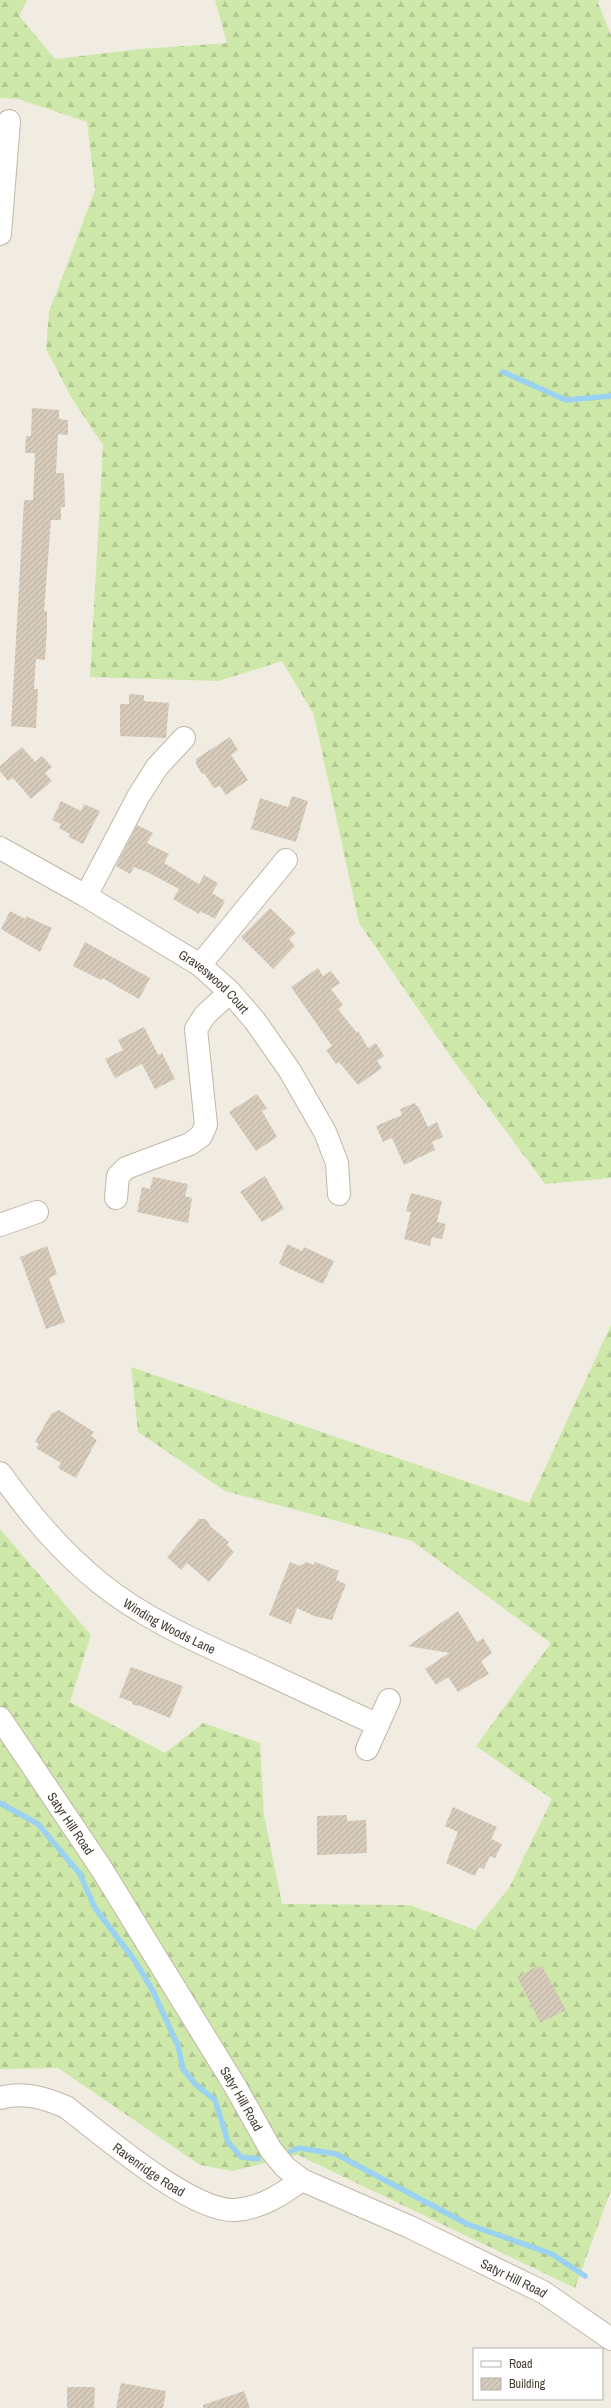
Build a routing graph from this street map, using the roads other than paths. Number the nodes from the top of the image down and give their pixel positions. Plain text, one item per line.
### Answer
1 (9, 121) dead end
2 (0, 234) edge
3 (184, 738) dead end
4 (0, 848) edge
5 (286, 860) dead end
6 (86, 896) junction
7 (200, 966) junction
8 (230, 992) junction
9 (339, 1194) dead end
10 (116, 1198) dead end
11 (37, 1212) dead end
12 (0, 1225) edge
13 (0, 1473) edge
14 (389, 1700) dead end
15 (0, 1718) edge
16 (378, 1725) junction
17 (367, 1749) dead end
18 (0, 2098) edge
19 (302, 2180) junction
20 (611, 2339) edge

1 - 2 street
3 - 6 street
4 - 6 street, Graveswood Court
5 - 7 street
6 - 7 street, Graveswood Court
7 - 8 street, Graveswood Court
8 - 9 street, Graveswood Court
8 - 10 street
11 - 12 street
13 - 16 street, Winding Woods Lane
14 - 16 street
15 - 19 street, Satyr Hill Road
16 - 17 street
18 - 19 street, Ravenridge Road
19 - 20 street, Satyr Hill Road

